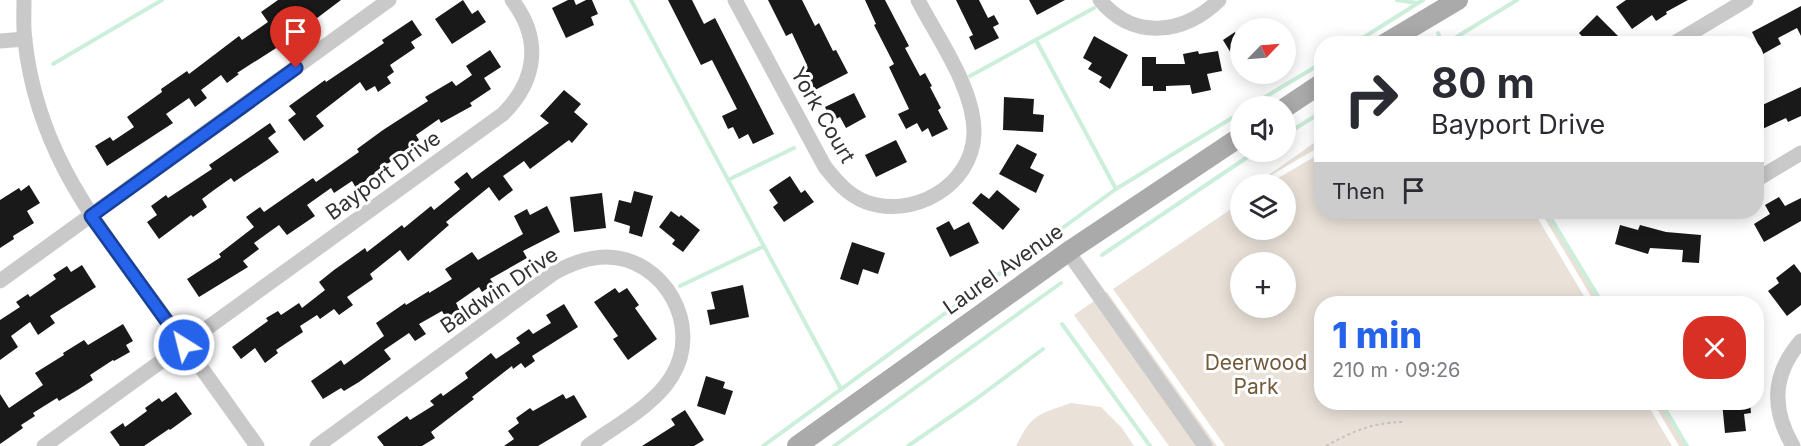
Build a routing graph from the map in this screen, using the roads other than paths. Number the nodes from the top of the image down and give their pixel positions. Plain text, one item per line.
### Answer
1 (24, 0) edge
2 (389, 0) edge
3 (512, 0) edge
4 (735, 0) edge
5 (918, 0) edge
6 (1100, 0) edge
7 (1219, 0) edge
8 (1458, 0) edge
9 (1746, 0) edge
10 (1397, 36) edge
11 (1686, 36) edge
12 (25, 39) junction
13 (0, 42) edge
14 (1314, 88) edge
15 (1296, 100) edge
16 (1230, 144) edge
17 (1801, 153) edge
18 (1764, 175) edge
19 (91, 216) junction
20 (1068, 252) junction
21 (0, 281) edge
22 (1801, 341) edge
23 (184, 345) junction
24 (44, 446) edge
25 (257, 446) edge
26 (317, 446) edge
27 (588, 446) edge
28 (797, 446) edge
29 (1205, 446) edge
30 (1793, 446) edge

1 - 12 street
2 - 19 street
3 - 23 street, Bayport Drive
4 - 5 street, York Court
6 - 7 street
8 - 10 main road
9 - 11 street
12 - 13 street
12 - 19 street
14 - 15 main road
16 - 20 main road, Laurel Avenue
17 - 18 street
19 - 21 street
19 - 23 street
20 - 28 main road, Laurel Avenue
20 - 29 street
22 - 30 street
23 - 24 street, Bayport Drive
23 - 25 street
26 - 27 street, Baldwin Drive

